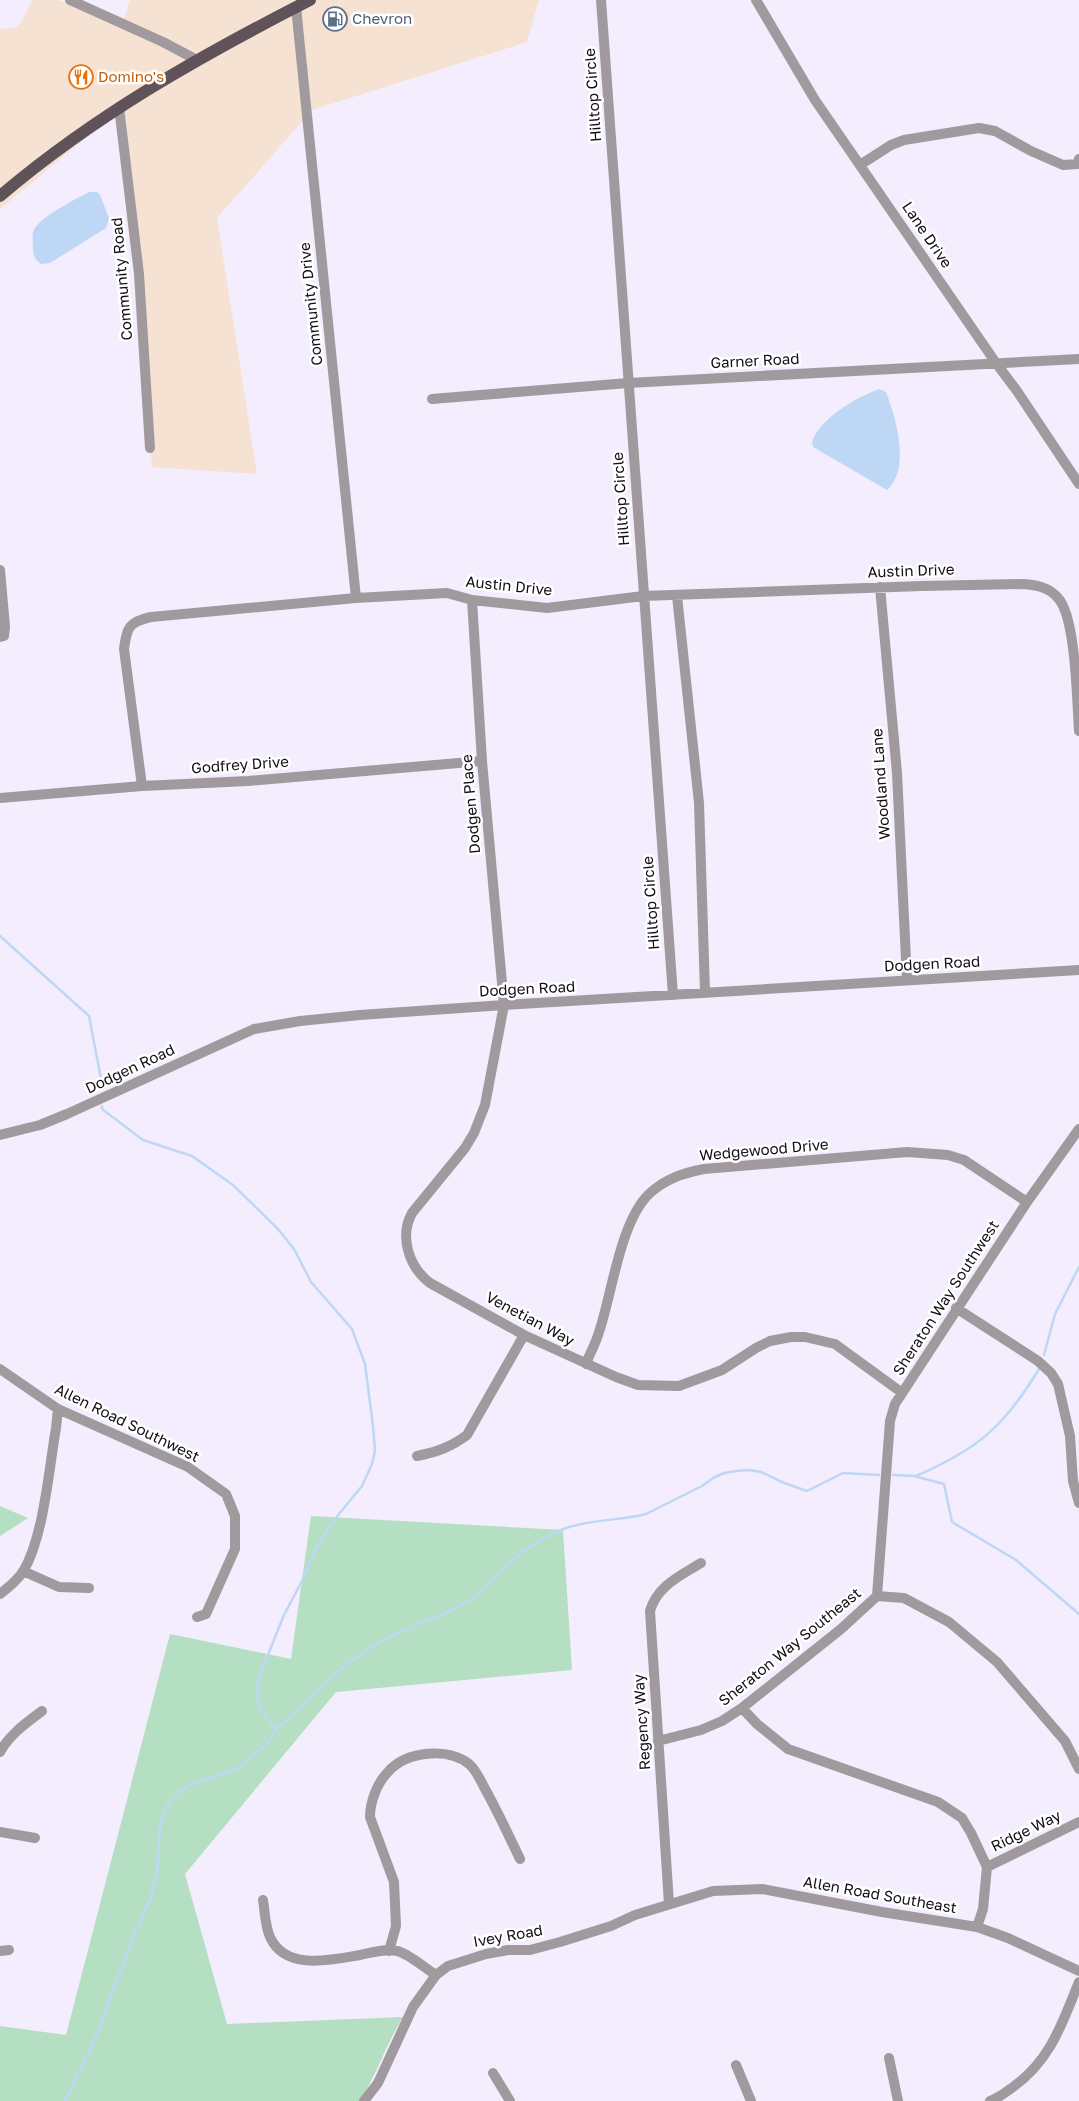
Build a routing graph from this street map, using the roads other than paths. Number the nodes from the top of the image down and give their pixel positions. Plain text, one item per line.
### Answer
1 (70, 0) edge
2 (310, 0) edge
3 (601, 0) edge
4 (756, 0) edge
5 (296, 7) junction
6 (197, 60) junction
7 (119, 107) junction
8 (1079, 159) edge
9 (860, 165) junction
10 (0, 196) edge
11 (1079, 359) edge
12 (996, 363) junction
13 (628, 383) junction
14 (432, 399) dead end
15 (150, 448) dead end
16 (1079, 484) edge
17 (0, 570) edge
18 (880, 587) junction
19 (643, 596) junction
20 (677, 596) junction
21 (356, 598) junction
22 (472, 600) junction
23 (0, 637) edge
24 (1079, 731) edge
25 (482, 761) junction
26 (142, 786) junction
27 (0, 798) edge
28 (1079, 970) edge
29 (907, 980) junction
30 (704, 992) junction
31 (673, 995) junction
32 (504, 1005) junction
33 (1079, 1129) edge
34 (0, 1135) edge
35 (1027, 1202) junction
36 (956, 1308) junction
37 (524, 1335) junction
38 (586, 1364) junction
39 (0, 1369) edge
40 (901, 1392) junction
41 (58, 1409) junction
42 (417, 1456) dead end
43 (884, 1500) joint
44 (1079, 1503) edge
45 (700, 1563) dead end
46 (24, 1571) junction
47 (89, 1588) dead end
48 (0, 1594) edge
49 (877, 1596) junction
50 (197, 1617) dead end
51 (742, 1708) junction
52 (42, 1711) dead end
53 (658, 1741) junction
54 (0, 1752) edge
55 (1079, 1769) edge
56 (1079, 1822) edge
57 (0, 1832) edge
58 (35, 1838) dead end
59 (520, 1859) dead end
60 (986, 1866) junction
61 (263, 1900) dead end
62 (669, 1904) junction
63 (977, 1927) junction
64 (389, 1951) junction
65 (1079, 1971) edge
66 (436, 1975) junction
67 (1079, 1982) edge
68 (888, 2058) dead end
69 (736, 2064) dead end
70 (493, 2073) dead end
71 (364, 2101) edge
72 (510, 2101) edge
73 (751, 2101) edge
74 (898, 2101) edge
75 (990, 2101) edge

1 - 6 street
2 - 5 main road
3 - 13 street, Hilltop Circle
4 - 9 street, Lane Drive
5 - 6 main road
5 - 21 street, Community Drive
6 - 7 main road
7 - 10 main road
7 - 15 street, Community Road
8 - 9 street
9 - 12 street, Lane Drive
11 - 12 street, Garner Road
12 - 13 street, Garner Road
12 - 16 street, Lane Drive
13 - 14 street, Garner Road
13 - 19 street, Hilltop Circle
17 - 23 street
18 - 20 street, Austin Drive
18 - 24 street, Austin Drive
18 - 29 street, Woodland Lane
19 - 20 street, Austin Drive
19 - 22 street, Austin Drive
19 - 31 street, Hilltop Circle
20 - 30 street
21 - 22 street, Austin Drive
21 - 26 street, Austin Drive
22 - 25 street, Dodgen Place
25 - 26 street, Godfrey Drive
25 - 32 street, Dodgen Place
26 - 27 street, Godfrey Drive
28 - 29 street, Dodgen Road
29 - 30 street, Dodgen Road
30 - 31 street, Dodgen Road
31 - 32 street, Dodgen Road
32 - 34 street, Dodgen Road
32 - 37 street, Venetian Way
33 - 35 street, Sheraton Way Southwest
35 - 36 street, Sheraton Way Southwest
35 - 38 street, Wedgewood Drive
36 - 40 street, Sheraton Way Southwest
36 - 44 street
37 - 38 street, Venetian Way
37 - 42 street
38 - 40 street, Venetian Way
39 - 41 street, Allen Road Southwest
40 - 43 street, Sheraton Way Southwest
41 - 46 street
41 - 50 street, Allen Road Southwest
43 - 49 street, Sheraton Way Southeast
45 - 53 street, Regency Way
46 - 47 street
46 - 48 street
49 - 51 street, Sheraton Way Southeast
49 - 55 street
51 - 53 street, Sheraton Way Southeast
51 - 60 street
52 - 54 street
53 - 62 street, Regency Way
56 - 60 street, Ridge Way
57 - 58 street
59 - 64 street
60 - 63 street
61 - 64 street
62 - 63 street, Allen Road Southeast
62 - 66 street, Ivey Road
63 - 65 street, Allen Road Southeast
64 - 66 street
66 - 71 street, Ivey Road
67 - 75 street
68 - 74 street
69 - 73 street
70 - 72 street

